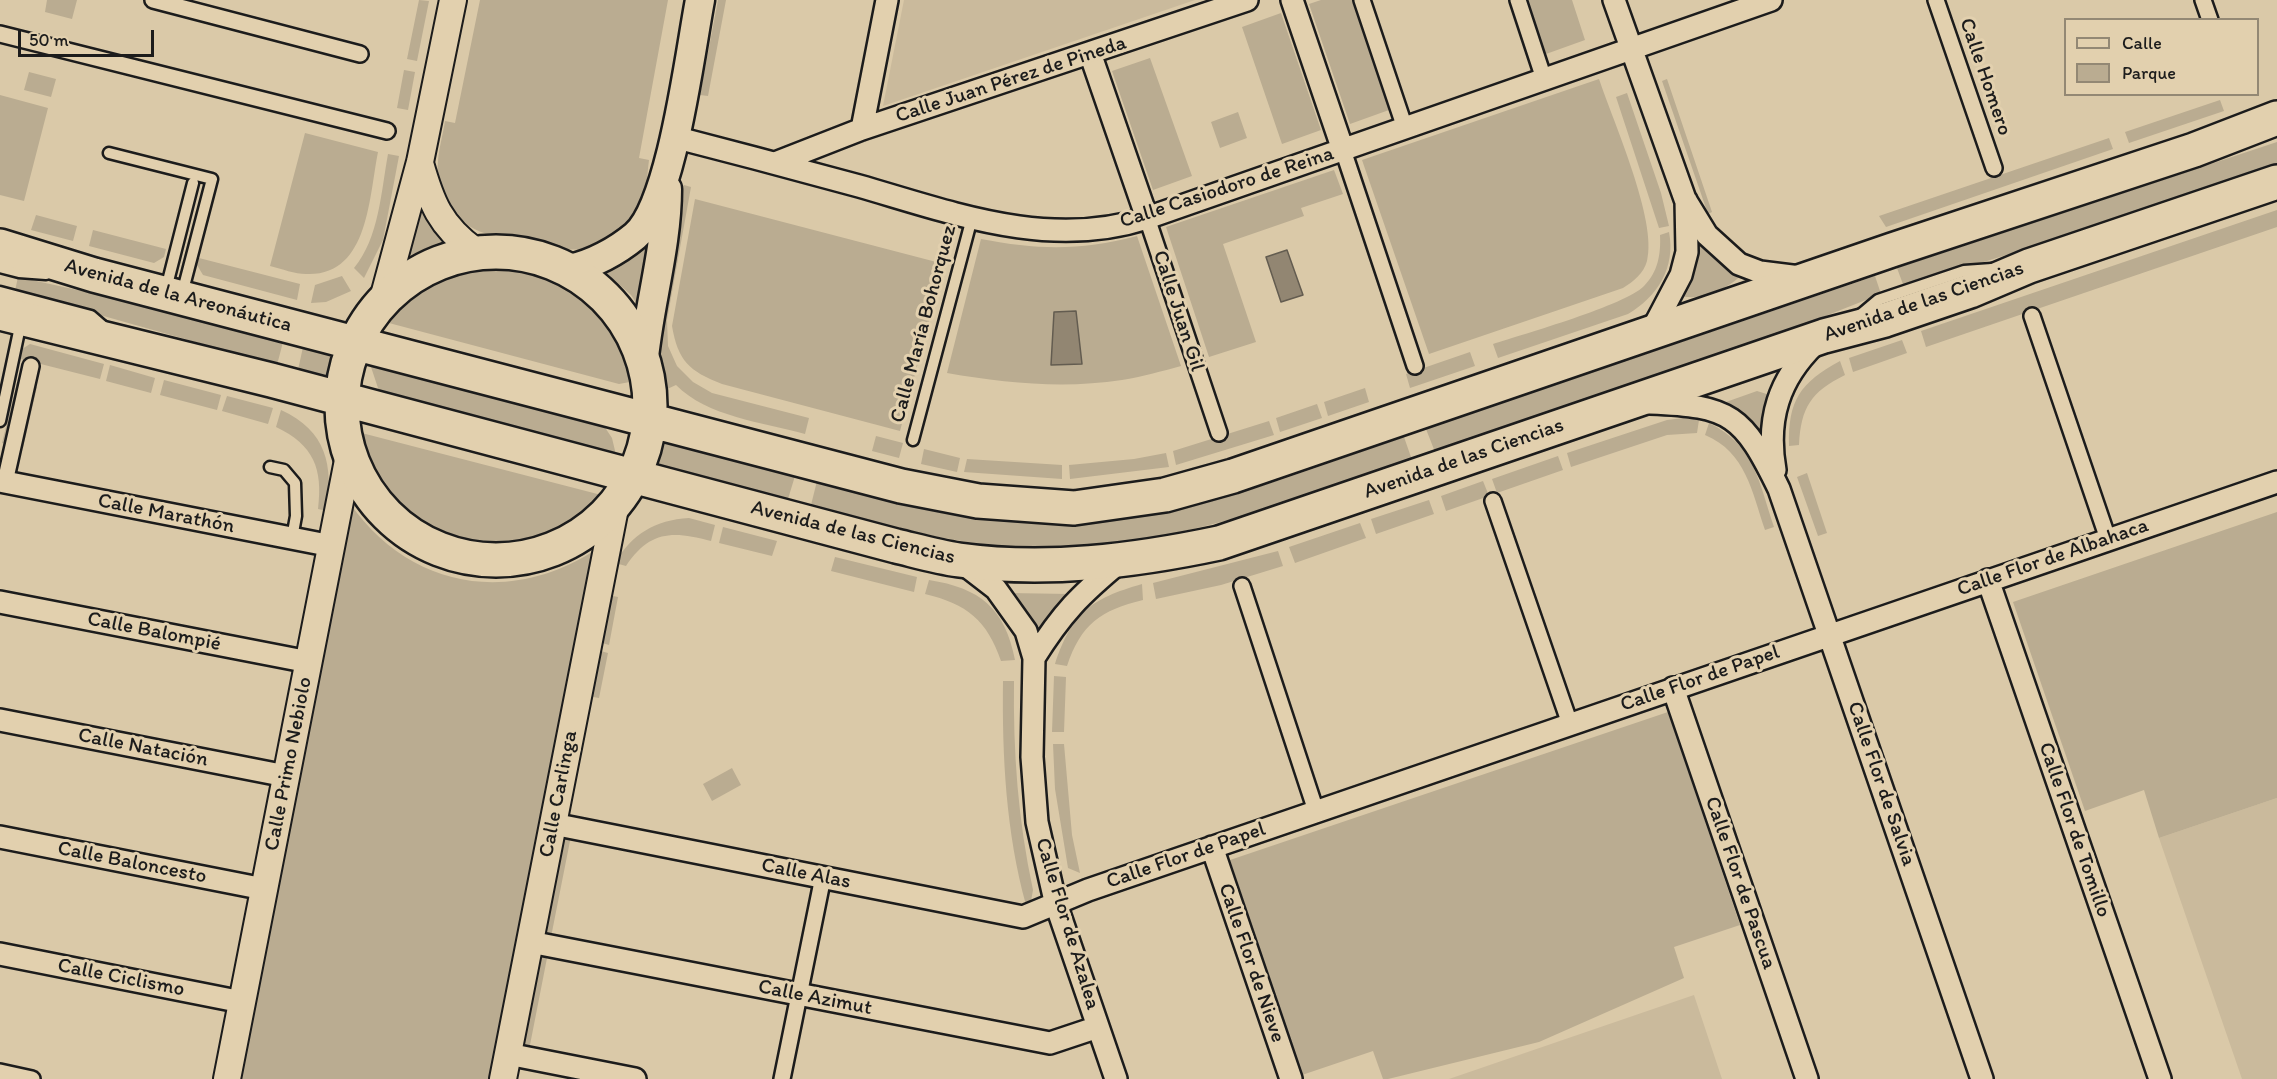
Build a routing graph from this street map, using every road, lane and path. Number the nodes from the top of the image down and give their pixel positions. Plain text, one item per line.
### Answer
1 (153, 0) edge
2 (453, 0) edge
3 (700, 0) edge
4 (887, 0) edge
5 (1247, 0) edge
6 (1292, 0) edge
7 (1362, 0) edge
8 (1518, 0) edge
9 (1614, 0) edge
10 (1771, 0) edge
11 (1936, 0) edge
12 (2203, 0) edge
13 (2209, 18) edge
14 (0, 33) edge
15 (1631, 48) junction
16 (1090, 53) junction
17 (360, 54) dead end
18 (1544, 79) junction
19 (2277, 117) edge
20 (1405, 128) junction
21 (862, 129) junction
22 (387, 132) dead end
23 (674, 137) junction
24 (2253, 141) dead end
25 (1343, 150) junction
26 (2194, 150) junction
27 (109, 153) dead end
28 (420, 162) junction
29 (775, 163) junction
30 (1994, 168) dead end
31 (668, 170) junction
32 (2277, 182) edge
33 (193, 183) dead end
34 (1686, 199) junction
35 (972, 218) junction
36 (1147, 218) junction
37 (0, 246) edge
38 (475, 251) junction
39 (0, 267) edge
40 (570, 269) junction
41 (94, 275) junction
42 (1813, 278) junction
43 (0, 292) edge
44 (173, 295) junction
45 (382, 303) junction
46 (11, 316) edge
47 (2032, 316) dead end
48 (1650, 334) junction
49 (1832, 334) junction
50 (122, 342) junction
51 (356, 343) junction
52 (31, 366) dead end
53 (1415, 366) dead end
54 (644, 367) junction
55 (345, 400) junction
56 (1632, 402) junction
57 (646, 420) junction
58 (0, 421) edge
59 (1219, 433) dead end
60 (913, 440) dead end
61 (350, 450) junction
62 (270, 467) dead end
63 (631, 476) junction
64 (2, 482) edge
65 (2277, 482) edge
66 (1779, 489) junction
67 (1493, 501) dead end
68 (615, 508) junction
69 (292, 538) junction
70 (2108, 539) junction
71 (332, 546) junction
72 (959, 560) junction
73 (1121, 561) junction
74 (1988, 580) junction
75 (1242, 586) dead end
76 (0, 602) edge
77 (1829, 634) junction
78 (1034, 658) junction
79 (309, 662) junction
80 (1673, 688) junction
81 (0, 720) edge
82 (1570, 724) junction
83 (286, 776) junction
84 (1316, 811) junction
85 (553, 824) junction
86 (0, 837) edge
87 (1212, 847) junction
88 (823, 877) junction
89 (264, 889) junction
90 (1055, 902) junction
91 (530, 942) junction
92 (0, 954) edge
93 (799, 995) junction
94 (242, 1002) junction
95 (1098, 1027) junction
96 (508, 1054) junction
97 (0, 1072) edge
98 (32, 1079) edge
99 (227, 1079) edge
100 (503, 1079) edge
101 (635, 1079) edge
102 (782, 1079) edge
103 (1116, 1079) edge
104 (1291, 1079) edge
105 (1807, 1079) edge
106 (1982, 1079) edge
107 (2160, 1079) edge

1 - 17 street
2 - 28 street
3 - 23 main road
4 - 21 street
5 - 16 street, Calle Juan Pérez de Pineda
6 - 25 street
7 - 20 street
8 - 18 street
9 - 15 street
10 - 15 street, Calle Casiodoro de Reina
11 - 30 street, Calle Homero
12 - 13 street
14 - 22 street
15 - 18 street, Calle Casiodoro de Reina
15 - 34 street
16 - 21 street, Calle Juan Pérez de Pineda
16 - 36 street, Calle Juan Gil
18 - 20 street, Calle Casiodoro de Reina
19 - 26 main road
20 - 25 street, Calle Casiodoro de Reina
21 - 29 street, Calle Juan Pérez de Pineda
23 - 29 street, Calle Casiodoro de Reina
23 - 31 main road
24 - 26 lane
25 - 36 street, Calle Casiodoro de Reina
25 - 53 street
26 - 42 main road
27 - 44 lane
28 - 38 street
28 - 45 street
29 - 35 street, Calle Casiodoro de Reina
31 - 40 main road
31 - 54 main road
32 - 49 main road, Avenida de las Ciencias
33 - 44 lane
34 - 42 street
34 - 48 street
35 - 36 street, Calle Casiodoro de Reina
35 - 60 lane, Calle María Bohorquez
36 - 59 street, Calle Juan Gil
37 - 41 main road, Avenida de la Areonáutica
38 - 40 main road
38 - 45 main road
39 - 41 lane
40 - 54 main road
41 - 44 main road, Avenida de la Areonáutica
42 - 48 main road
43 - 50 lane
44 - 51 main road, Avenida de la Areonáutica
45 - 51 main road
46 - 50 main road
46 - 58 lane
47 - 70 street
48 - 57 main road
49 - 56 main road, Avenida de las Ciencias
49 - 66 street, Calle Flor de Salvia
50 - 55 main road
51 - 55 main road
51 - 57 main road
52 - 64 street
54 - 57 main road
55 - 61 main road
55 - 63 main road, Avenida de las Ciencias
56 - 66 street, Calle Flor de Salvia
56 - 73 main road, Avenida de las Ciencias
57 - 63 main road
61 - 68 main road
61 - 71 street, Calle Primo Nebiolo
62 - 69 lane
63 - 68 main road
63 - 72 main road, Avenida de las Ciencias
64 - 69 street, Calle Marathón
65 - 70 street, Calle Flor de Albahaca
66 - 77 street, Calle Flor de Salvia
67 - 82 street
68 - 85 street, Calle Carlinga
69 - 71 street, Calle Marathón
70 - 74 street, Calle Flor de Albahaca
71 - 79 street, Calle Primo Nebiolo
72 - 73 main road, Avenida de las Ciencias
72 - 78 street
73 - 78 street
74 - 77 street, Calle Flor de Albahaca
74 - 107 street, Calle Flor de Tomillo
75 - 84 street
76 - 79 street, Calle Balompié
77 - 80 street, Calle Flor de Papel
77 - 106 street, Calle Flor de Salvia
78 - 90 street, Calle Flor de Azalea
79 - 83 street, Calle Primo Nebiolo
80 - 82 street, Calle Flor de Papel
80 - 105 street, Calle Flor de Pascua
81 - 83 street, Calle Natación
82 - 84 street, Calle Flor de Papel
83 - 89 street, Calle Primo Nebiolo
84 - 87 street, Calle Flor de Papel
85 - 88 street, Calle Alas
85 - 91 street, Calle Carlinga
86 - 89 street, Calle Baloncesto
87 - 90 street, Calle Flor de Papel
87 - 104 street, Calle Flor de Nieve
88 - 90 street, Calle Alas
88 - 93 street
89 - 94 street, Calle Primo Nebiolo
90 - 95 street, Calle Flor de Azalea
91 - 93 street, Calle Azimut
91 - 96 street, Calle Carlinga
92 - 94 street, Calle Ciclismo
93 - 95 street, Calle Azimut
93 - 102 street
94 - 99 street, Calle Primo Nebiolo
95 - 103 street, Calle Flor de Azalea
96 - 100 street, Calle Carlinga
96 - 101 street
97 - 98 street

